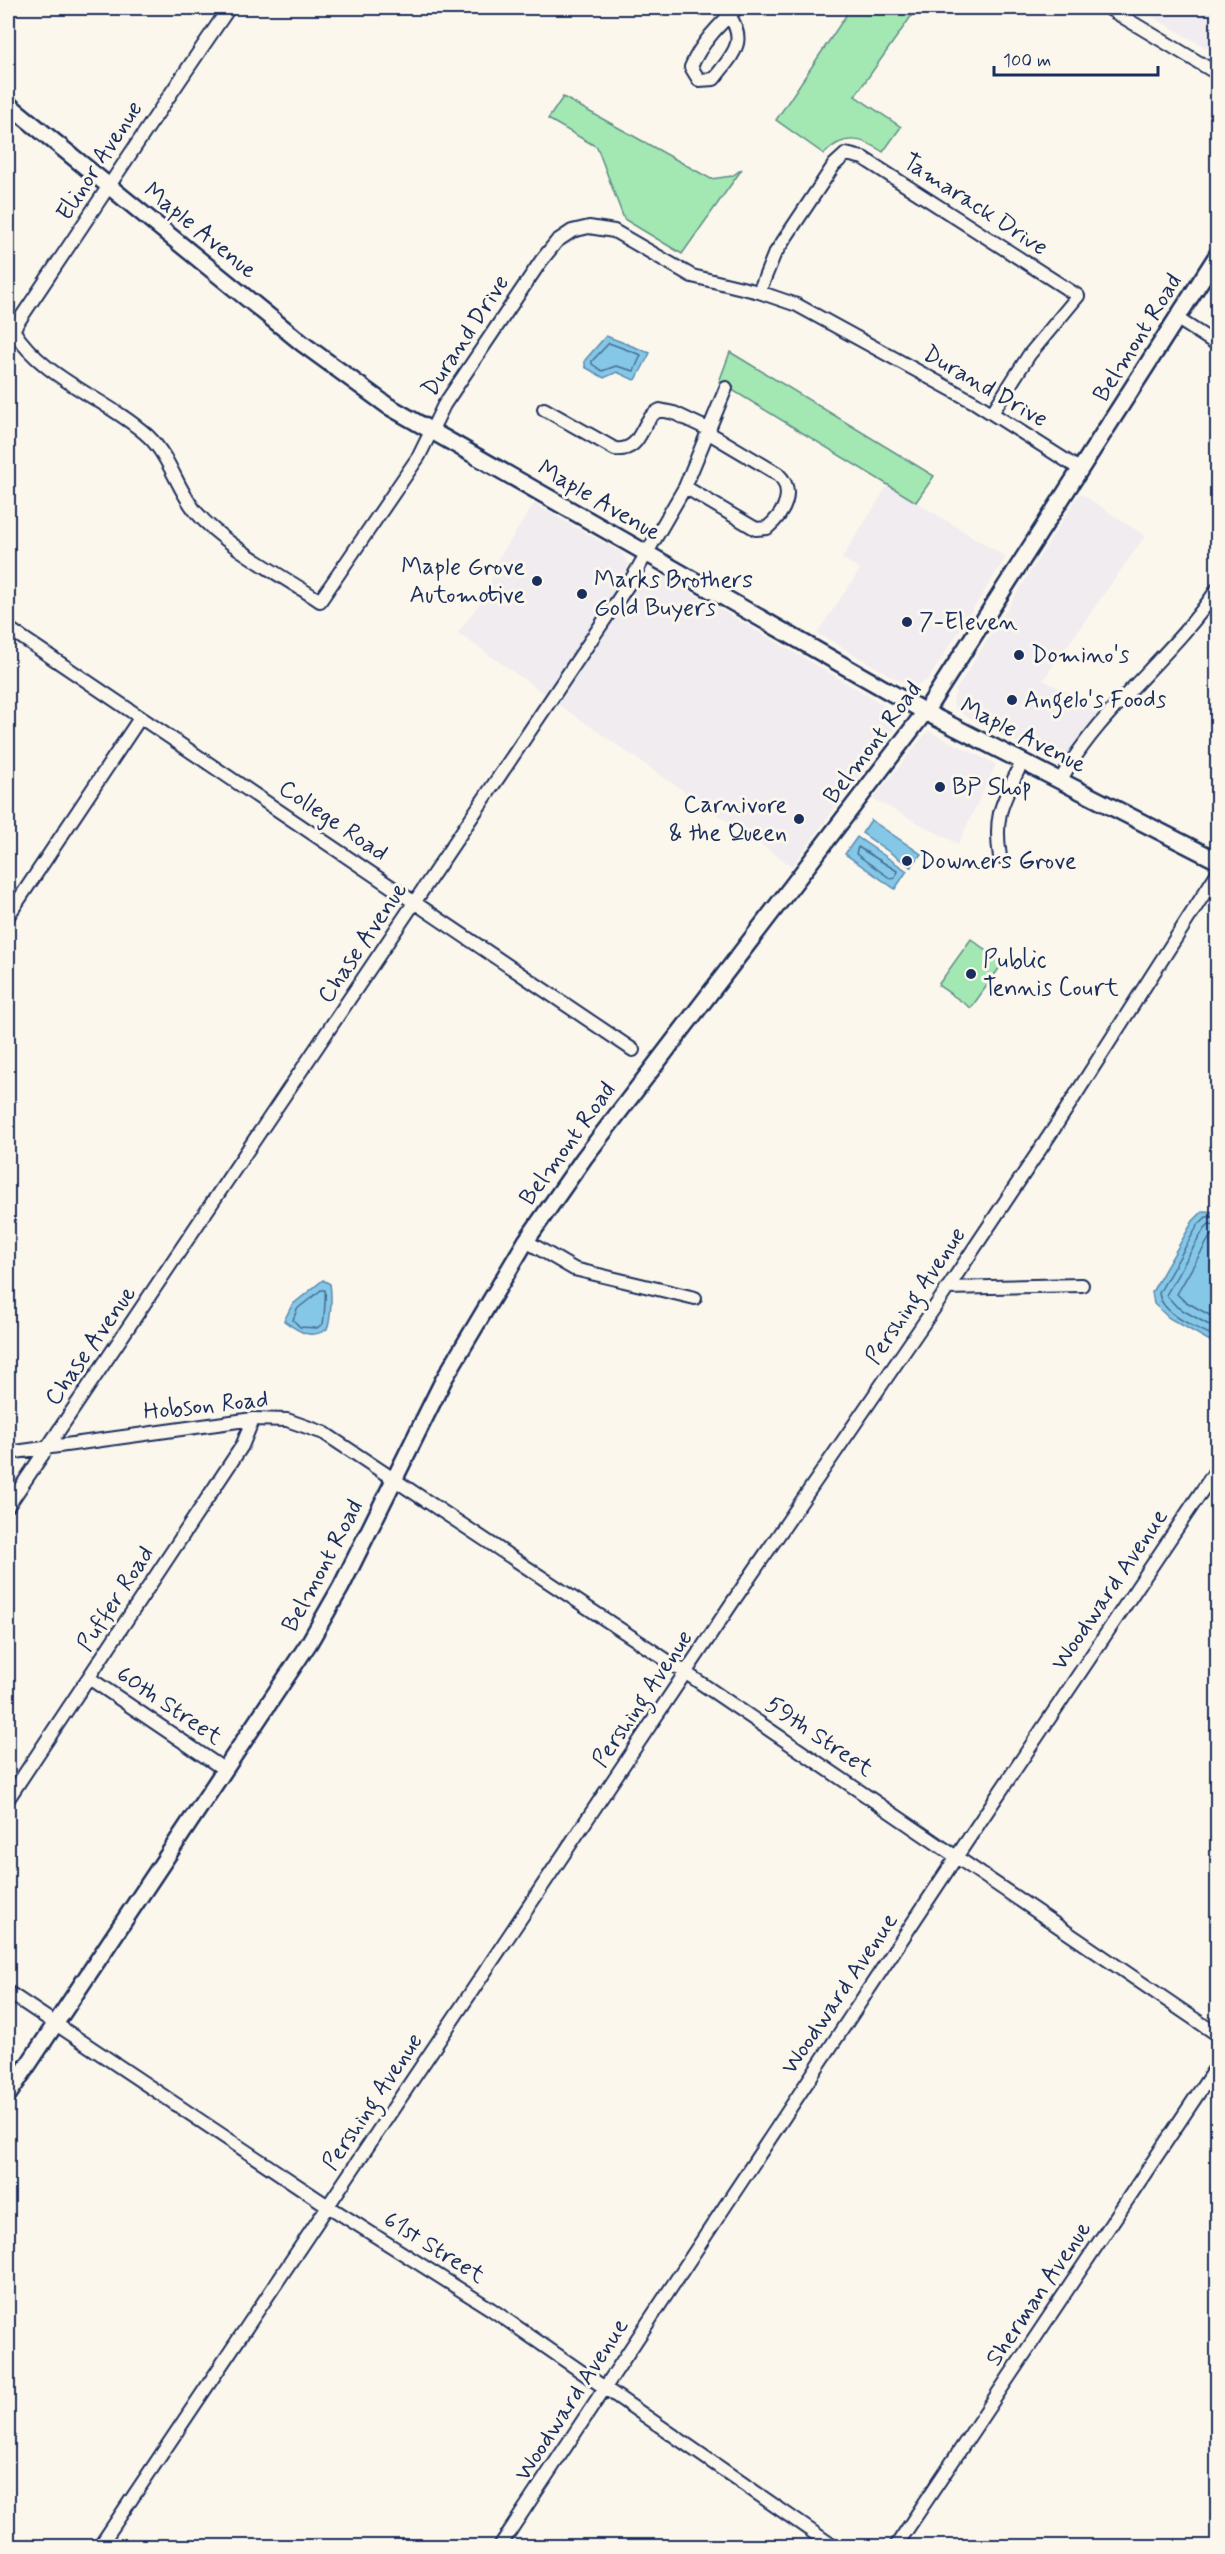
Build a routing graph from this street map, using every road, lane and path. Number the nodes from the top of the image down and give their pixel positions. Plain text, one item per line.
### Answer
1 (229, 8) edge
2 (1108, 8) edge
3 (733, 11) edge
4 (1218, 74) edge
5 (8, 104) edge
6 (108, 186) junction
7 (1218, 254) edge
8 (759, 292) junction
9 (1176, 318) junction
10 (10, 334) edge
11 (1218, 345) edge
12 (726, 388) dead end
13 (544, 409) dead end
14 (992, 413) junction
15 (431, 432) junction
16 (709, 432) junction
17 (1081, 470) junction
18 (685, 487) junction
19 (647, 555) junction
20 (1218, 588) edge
21 (8, 628) edge
22 (925, 712) junction
23 (140, 718) junction
24 (1022, 762) junction
25 (1060, 781) junction
26 (1000, 857) dead end
27 (1218, 861) edge
28 (1218, 872) edge
29 (415, 902) junction
30 (8, 916) edge
31 (633, 1050) dead end
32 (526, 1241) junction
33 (1082, 1285) dead end
34 (947, 1288) junction
35 (695, 1298) dead end
36 (253, 1419) junction
37 (46, 1448) junction
38 (8, 1454) edge
39 (1218, 1467) edge
40 (395, 1477) junction
41 (8, 1506) edge
42 (686, 1673) junction
43 (89, 1678) junction
44 (225, 1770) junction
45 (8, 1799) edge
46 (957, 1856) junction
47 (8, 1992) edge
48 (55, 2024) junction
49 (1218, 2035) edge
50 (1218, 2064) edge
51 (8, 2095) edge
52 (328, 2206) junction
53 (604, 2389) junction
54 (100, 2547) edge
55 (500, 2547) edge
56 (833, 2547) edge
57 (896, 2547) edge

1 - 6 street, Elinor Avenue
2 - 4 street
3 - 3 street
5 - 6 main road, Maple Avenue
6 - 10 street, Elinor Avenue
6 - 15 main road, Maple Avenue
7 - 9 main road, Belmont Road
8 - 14 street, Durand Drive
8 - 14 street, Tamarack Drive
8 - 15 street, Durand Drive
9 - 11 street
9 - 17 main road, Belmont Road
10 - 15 street, Durand Drive
12 - 16 street, Chase Avenue
13 - 16 street
14 - 17 street, Durand Drive
15 - 19 main road, Maple Avenue
16 - 18 street, Chase Avenue
16 - 18 street
17 - 22 main road, Belmont Road
18 - 19 street, Chase Avenue
19 - 22 main road, Maple Avenue
19 - 29 street, Chase Avenue
20 - 25 street
21 - 23 street, College Road
22 - 24 main road, Maple Avenue
22 - 32 main road, Belmont Road
23 - 29 street, College Road
23 - 30 street
24 - 25 main road, Maple Avenue
24 - 26 street
25 - 27 main road, Maple Avenue
28 - 34 street, Pershing Avenue
29 - 31 street, College Road
29 - 37 street, Chase Avenue
32 - 35 street
32 - 40 main road, Belmont Road
33 - 34 street
34 - 42 street, Pershing Avenue
36 - 37 street, Hobson Road
36 - 40 street, Hobson Road
36 - 43 street, Puffer Road
37 - 38 street, Hobson Road
37 - 41 street, Chase Avenue
39 - 46 street, Woodward Avenue
40 - 42 street, 59th Street
40 - 44 main road, Belmont Road
42 - 46 street, 59th Street
42 - 52 street, Pershing Avenue
43 - 44 street, 60th Street
43 - 45 street, Puffer Road
44 - 48 main road, Belmont Road
46 - 49 street, 59th Street
46 - 53 street, Woodward Avenue
47 - 48 street, 61st Street
48 - 51 main road, Belmont Road
48 - 52 street, 61st Street
50 - 57 street, Sherman Avenue
52 - 53 street, 61st Street
52 - 54 street, Pershing Avenue
53 - 55 street, Woodward Avenue
53 - 56 street, 61st Street

